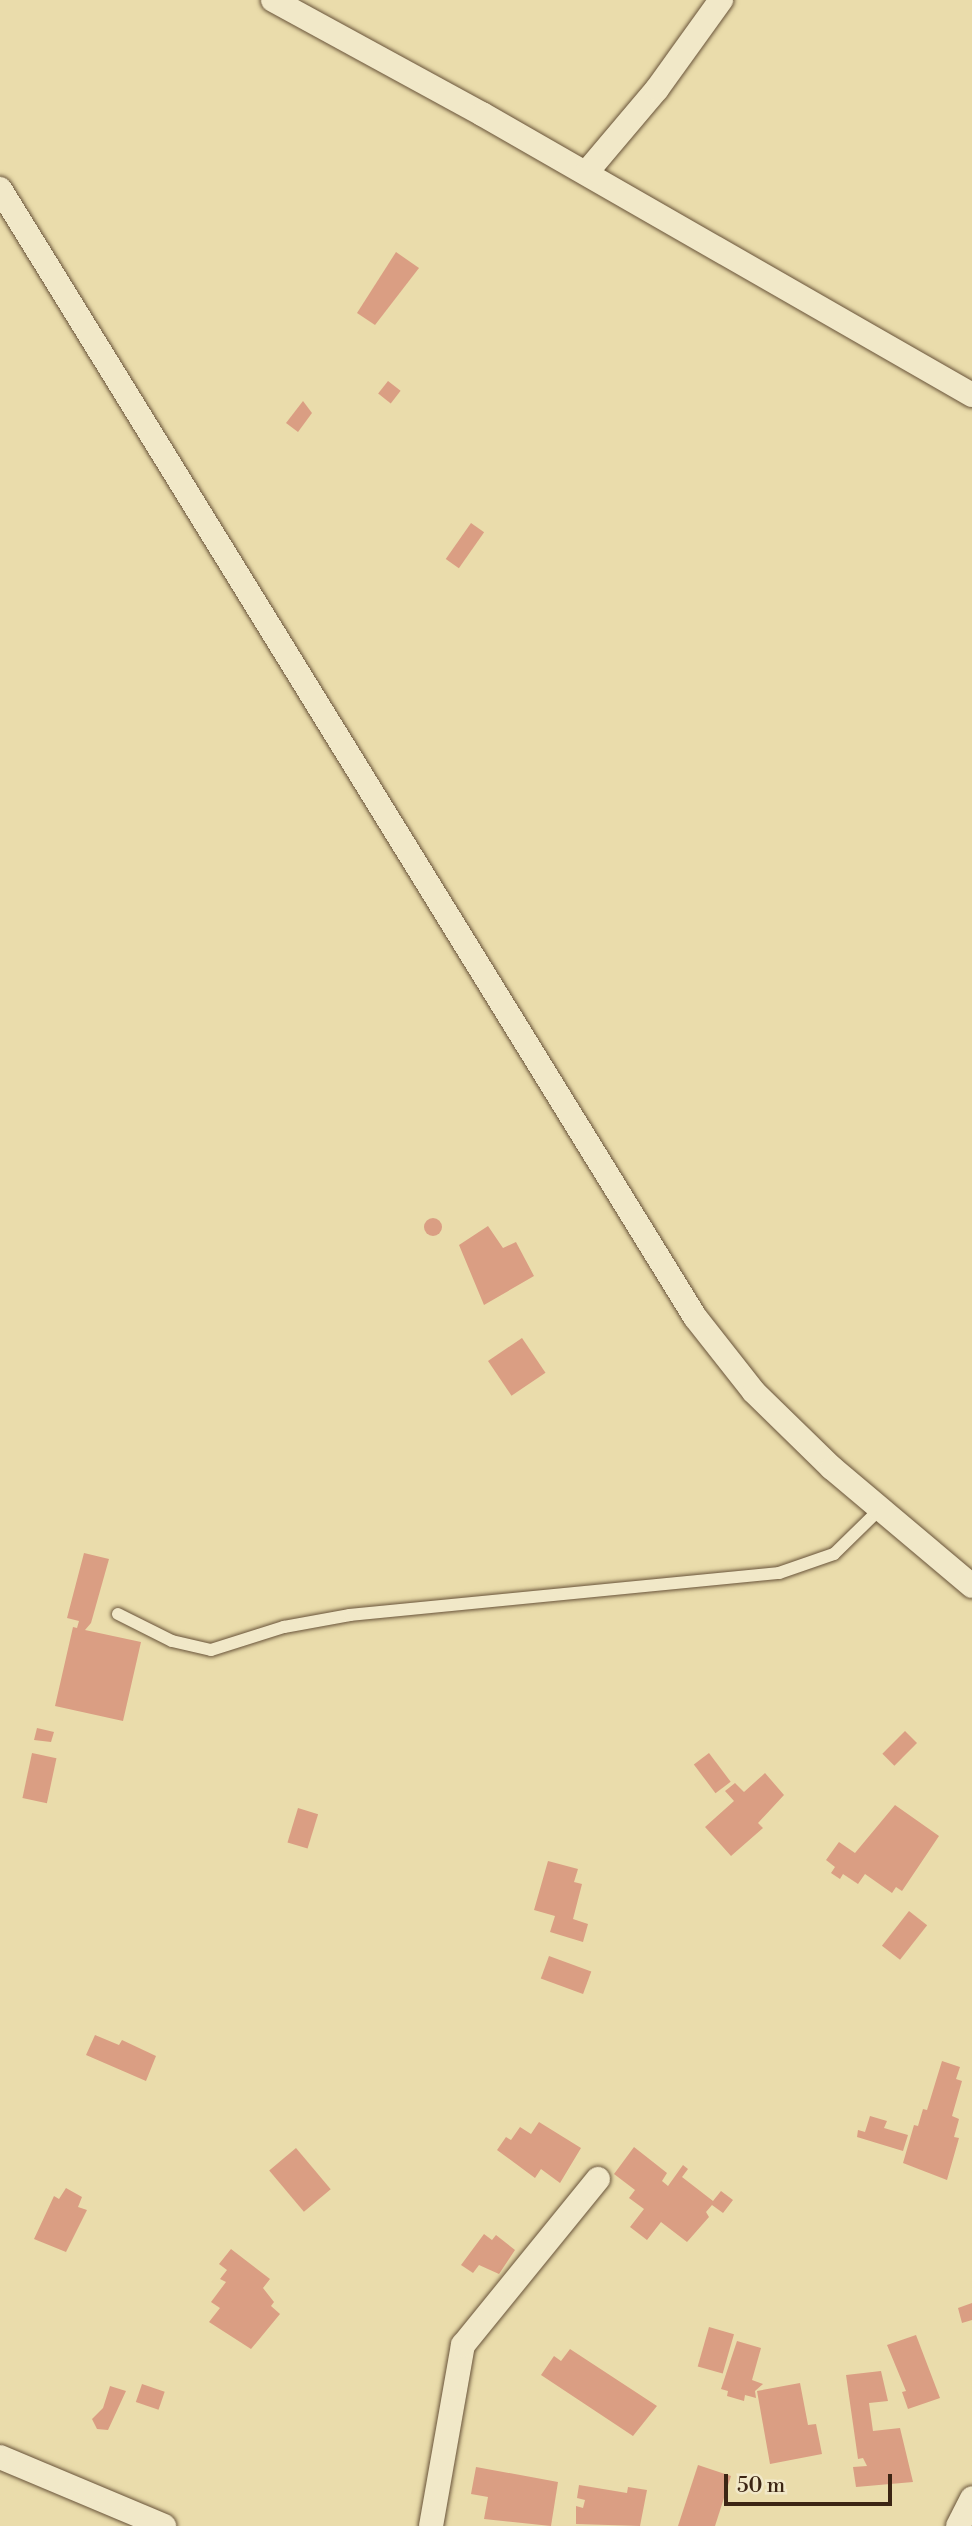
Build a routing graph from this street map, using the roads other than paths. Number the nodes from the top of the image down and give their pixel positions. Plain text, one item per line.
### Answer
1 (273, 0) edge
2 (721, 0) edge
3 (586, 173) junction
4 (0, 189) edge
5 (972, 395) edge
6 (880, 1509) junction
7 (972, 1586) edge
8 (118, 1614) dead end
9 (598, 2179) dead end
10 (0, 2457) edge
11 (972, 2498) edge
12 (152, 2523) edge
13 (431, 2526) edge
14 (958, 2526) edge

1 - 3 street
2 - 3 street
3 - 5 street
4 - 6 street
6 - 7 street
6 - 8 lane
9 - 13 street
10 - 12 street
11 - 14 street

